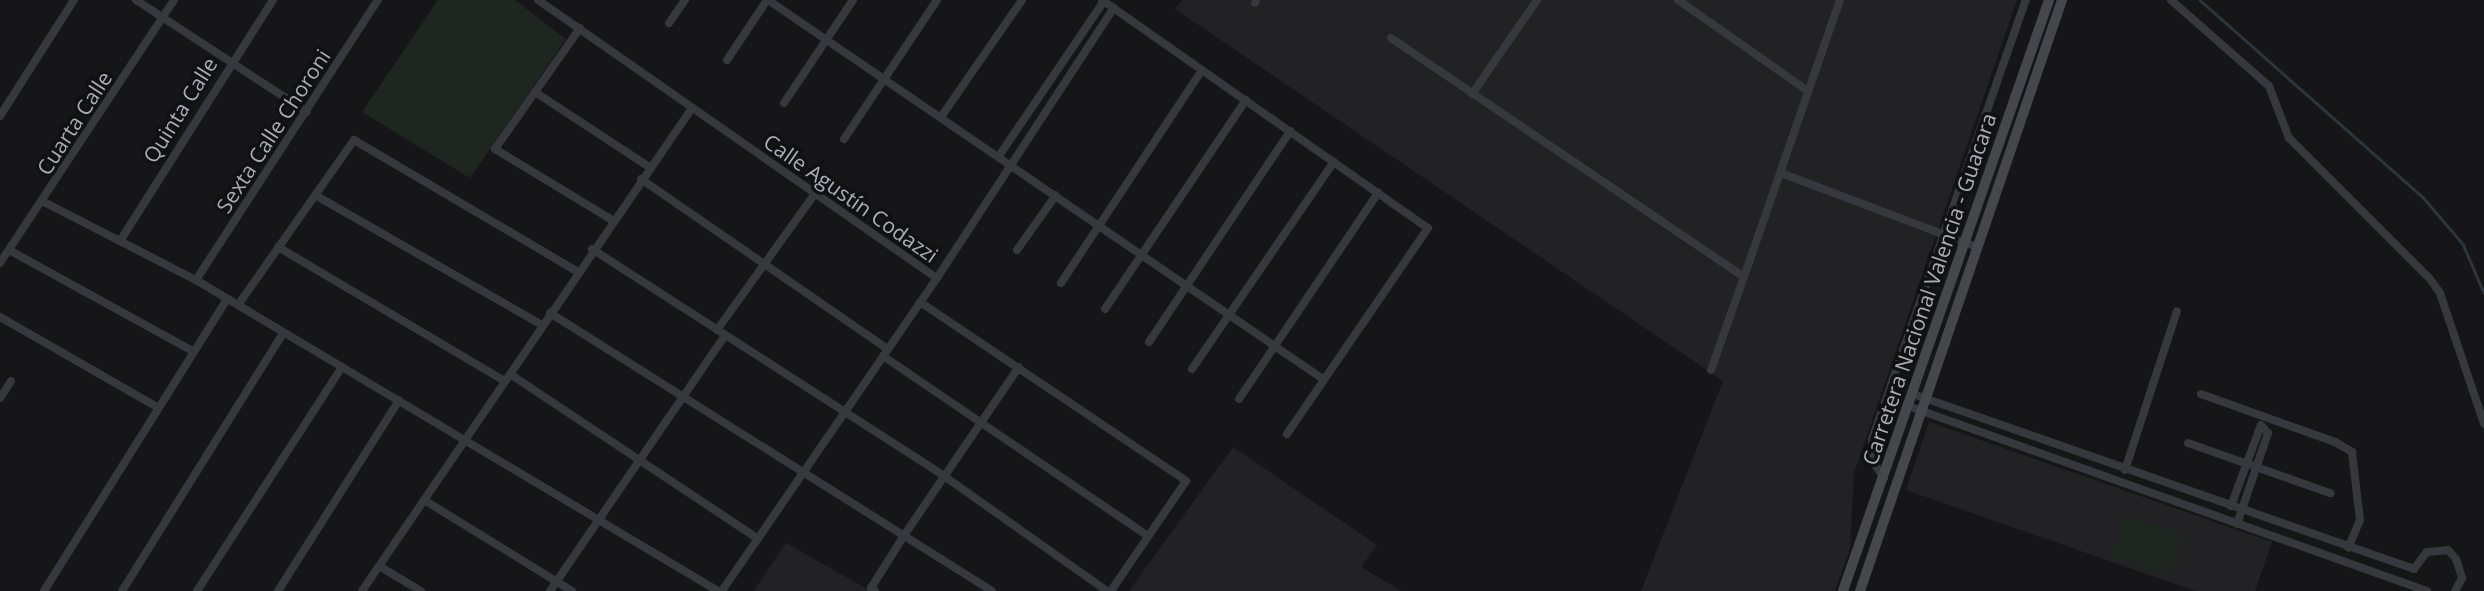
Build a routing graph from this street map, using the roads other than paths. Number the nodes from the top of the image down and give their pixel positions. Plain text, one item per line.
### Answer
1 (74, 0) edge
2 (136, 0) edge
3 (174, 0) edge
4 (273, 0) edge
5 (378, 0) edge
6 (538, 0) edge
7 (685, 0) edge
8 (767, 0) edge
9 (853, 0) edge
10 (937, 0) edge
11 (1022, 0) edge
12 (1537, 0) edge
13 (1678, 0) edge
14 (1840, 0) edge
15 (2026, 0) edge
16 (2049, 0) edge
17 (2062, 0) edge
18 (2171, 0) edge
19 (1103, 1) edge
20 (552, 4) edge
21 (1114, 8) junction
22 (162, 18) junction
23 (669, 23) dead end
24 (580, 29) junction
25 (1391, 38) dead end
26 (826, 40) junction
27 (727, 60) dead end
28 (230, 63) junction
29 (1202, 70) junction
30 (885, 79) junction
31 (534, 92) junction
32 (1808, 92) junction
33 (1472, 94) junction
34 (1246, 100) junction
35 (784, 103) dead end
36 (692, 108) junction
37 (307, 111) junction
38 (0, 116) edge
39 (941, 117) junction
40 (1290, 131) junction
41 (844, 139) dead end
42 (999, 156) junction
43 (1334, 162) junction
44 (1009, 163) junction
45 (649, 167) junction
46 (1781, 173) junction
47 (641, 179) junction
48 (1378, 193) junction
49 (315, 195) junction
50 (814, 195) junction
51 (1056, 195) junction
52 (42, 201) junction
53 (614, 221) junction
54 (1100, 226) junction
55 (1942, 233) junction
56 (120, 241) junction
57 (1965, 242) junction
58 (278, 247) junction
59 (1977, 247) junction
60 (592, 249) junction
61 (9, 250) junction
62 (1017, 250) dead end
63 (1142, 254) junction
64 (0, 263) edge
65 (764, 267) junction
66 (576, 271) junction
67 (1744, 277) junction
68 (937, 278) junction
69 (196, 280) junction
70 (1061, 283) dead end
71 (1187, 286) junction
72 (227, 299) junction
73 (920, 302) junction
74 (238, 305) junction
75 (1105, 309) dead end
76 (2177, 311) dead end
77 (550, 313) junction
78 (1229, 315) junction
79 (0, 317) edge
80 (542, 325) junction
81 (284, 332) junction
82 (721, 333) junction
83 (1149, 342) dead end
84 (1275, 346) junction
85 (193, 351) junction
86 (885, 353) junction
87 (342, 366) junction
88 (1019, 367) junction
89 (1192, 369) dead end
90 (1711, 370) dead end
91 (508, 378) junction
92 (1323, 379) junction
93 (11, 380) dead end
94 (1913, 394) junction
95 (2201, 394) dead end
96 (684, 397) junction
97 (0, 398) edge
98 (1240, 399) dead end
99 (1925, 399) junction
100 (398, 400) junction
101 (1909, 406) junction
102 (157, 407) junction
103 (1921, 411) junction
104 (845, 415) junction
105 (979, 423) junction
106 (2484, 424) edge
107 (1287, 434) dead end
108 (467, 439) junction
109 (2188, 443) dead end
110 (641, 458) junction
111 (2245, 464) junction
112 (2257, 467) junction
113 (805, 470) junction
114 (2125, 470) junction
115 (944, 476) junction
116 (1884, 478) junction
117 (2330, 493) dead end
118 (424, 500) junction
119 (2231, 506) junction
120 (2242, 511) junction
121 (597, 521) junction
122 (2237, 524) junction
123 (905, 534) junction
124 (1149, 536) junction
125 (757, 538) junction
126 (2348, 548) junction
127 (379, 566) junction
128 (556, 581) junction
129 (44, 591) edge
130 (122, 591) edge
131 (197, 591) edge
132 (278, 591) edge
133 (362, 591) edge
134 (421, 591) edge
135 (550, 591) edge
136 (572, 591) edge
137 (720, 591) edge
138 (875, 591) edge
139 (992, 591) edge
140 (1109, 591) edge
141 (1843, 591) edge
142 (1860, 591) edge
143 (2427, 591) edge
144 (2455, 591) edge

1 - 38 street
2 - 22 street
3 - 22 street, Cuarta Calle
4 - 28 street, Quinta Calle
5 - 37 street, Sexta Calle Choroni
6 - 20 street, Calle Agustín Codazzi
7 - 23 street
8 - 26 street
8 - 27 street
9 - 26 street
10 - 30 street
11 - 39 street
12 - 33 street
13 - 32 street
14 - 32 street
15 - 55 street
16 - 57 main road, Carretera Nacional Valencia - Guacara
17 - 59 main road, Carretera Nacional Valencia - Guacara
18 - 106 street
19 - 21 street
19 - 42 street
20 - 24 street, Calle Agustín Codazzi
21 - 29 street
21 - 44 street
22 - 28 street
22 - 52 street, Cuarta Calle
24 - 31 street
24 - 36 street, Calle Agustín Codazzi
25 - 33 street
26 - 30 street
26 - 35 street
28 - 37 street
28 - 56 street, Quinta Calle
29 - 34 street
29 - 54 street
30 - 39 street
30 - 41 street
31 - 45 street
31 - 53 street
32 - 46 street
33 - 67 street
34 - 40 street
34 - 63 street
36 - 45 street
36 - 50 street, Calle Agustín Codazzi
37 - 69 street, Sexta Calle Choroni
39 - 42 street
40 - 43 street
40 - 71 street
42 - 44 street
43 - 48 street
43 - 78 street
44 - 51 street
44 - 68 street
45 - 47 street
46 - 55 street
46 - 67 street
47 - 53 street
47 - 65 street
48 - 84 street
48 - 92 street
49 - 58 street
49 - 66 street
49 - 80 street
50 - 65 street
50 - 68 street, Calle Agustín Codazzi
51 - 54 street
51 - 62 street
52 - 56 street
52 - 61 street, Cuarta Calle
53 - 60 street
54 - 63 street
54 - 70 street
55 - 57 street
55 - 116 street
56 - 69 street
57 - 59 street
57 - 94 main road, Carretera Nacional Valencia - Guacara
58 - 74 street
58 - 91 street
59 - 99 main road, Carretera Nacional Valencia - Guacara
60 - 66 street
60 - 82 street
61 - 64 street, Cuarta Calle
61 - 85 street
63 - 71 street
63 - 75 street
65 - 82 street
65 - 86 street
66 - 77 street
67 - 90 street
68 - 73 street, Calle Agustín Codazzi
69 - 72 street
71 - 78 street
71 - 83 street
72 - 74 street
72 - 85 street
73 - 86 street, Calle Agustín Codazzi
73 - 88 street
74 - 81 street
76 - 114 street
77 - 80 street
77 - 96 street
78 - 84 street
78 - 89 street
79 - 102 street
80 - 91 street
81 - 87 street
81 - 130 street
82 - 96 street
82 - 104 street
84 - 92 street
84 - 98 street
85 - 102 street
86 - 104 street, Calle Agustín Codazzi
86 - 105 street
87 - 100 street
87 - 131 street
88 - 105 street
88 - 124 street
91 - 108 street
91 - 110 street
92 - 107 street
93 - 97 street
94 - 99 street
94 - 101 main road, Carretera Nacional Valencia - Guacara
95 - 126 street
96 - 110 street
96 - 113 street
99 - 103 main road, Carretera Nacional Valencia - Guacara
99 - 114 street
100 - 108 street
100 - 132 street
101 - 103 street
101 - 116 main road, Carretera Nacional Valencia - Guacara
102 - 129 street
103 - 122 street
103 - 142 main road, Carretera Nacional Valencia - Guacara
104 - 113 street, Calle Agustín Codazzi
104 - 115 street
105 - 115 street
105 - 124 street
108 - 118 street
108 - 121 street
109 - 111 street
110 - 121 street
110 - 125 street
111 - 112 street
111 - 112 street
111 - 119 street
112 - 117 street
112 - 120 street
113 - 123 street
113 - 125 street, Calle Agustín Codazzi
114 - 119 street
115 - 123 street
115 - 140 street
116 - 141 main road, Carretera Nacional Valencia - Guacara
118 - 127 street
118 - 128 street
119 - 120 street
120 - 122 street
120 - 126 street
121 - 128 street
121 - 137 street
122 - 143 street
123 - 138 street
123 - 139 street
124 - 140 street
125 - 137 street, Calle Agustín Codazzi
126 - 144 street
127 - 133 street
127 - 134 street
128 - 135 street
128 - 136 street

